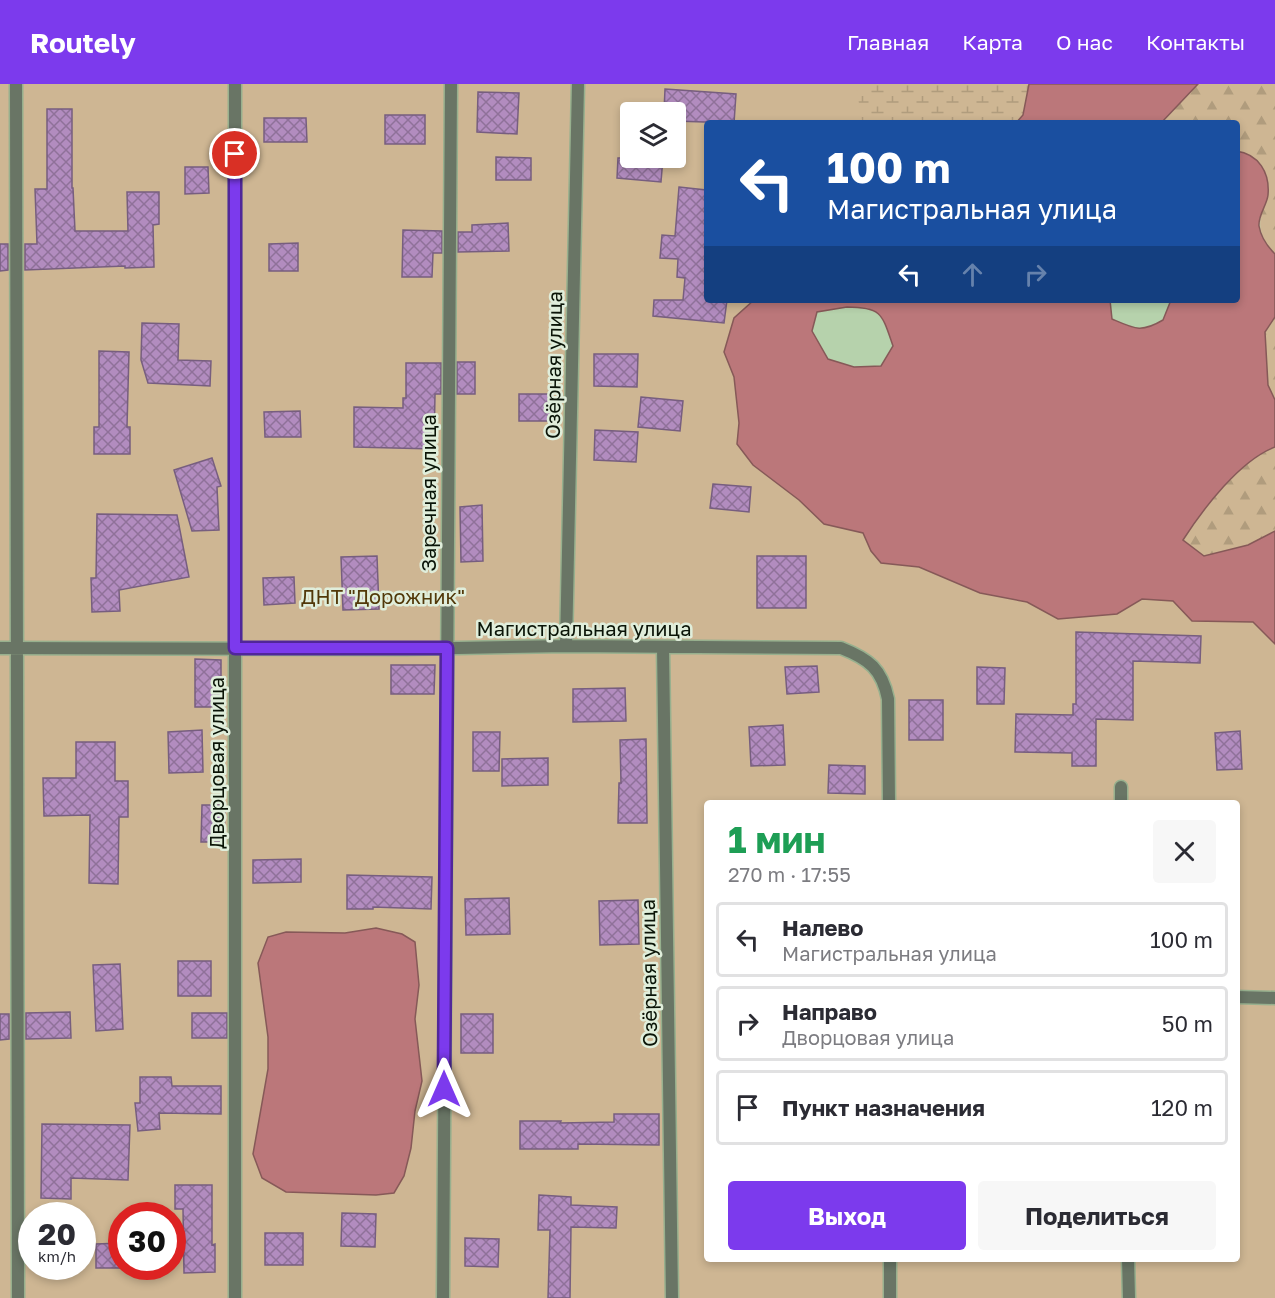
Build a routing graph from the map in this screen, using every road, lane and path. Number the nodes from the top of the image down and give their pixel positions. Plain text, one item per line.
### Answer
1 (16, 84) edge
2 (235, 84) edge
3 (451, 84) edge
4 (579, 84) edge
5 (566, 646) junction
6 (663, 647) junction
7 (0, 648) edge
8 (18, 648) junction
9 (235, 648) junction
10 (447, 648) junction
11 (1121, 787) dead end
12 (889, 800) edge
13 (1121, 800) edge
14 (1240, 997) edge
15 (1275, 998) edge
16 (890, 1262) edge
17 (1128, 1262) edge
18 (18, 1298) edge
19 (235, 1298) edge
20 (443, 1298) edge
21 (672, 1298) edge
22 (890, 1298) edge
23 (1129, 1298) edge

1 - 8 street
2 - 9 street, Дворцовая улица
3 - 10 street, Заречная улица
4 - 5 street, Озёрная улица
5 - 6 street, Магистральная улица
5 - 10 street, Магистральная улица
6 - 12 street, Магистральная улица
6 - 21 street, Озёрная улица
7 - 8 street, Магистральная улица
8 - 9 street, Магистральная улица
8 - 18 street
9 - 10 street, Магистральная улица
9 - 19 street, Дворцовая улица
10 - 20 street, Заречная улица
11 - 13 street
14 - 15 street
16 - 22 street
17 - 23 street

